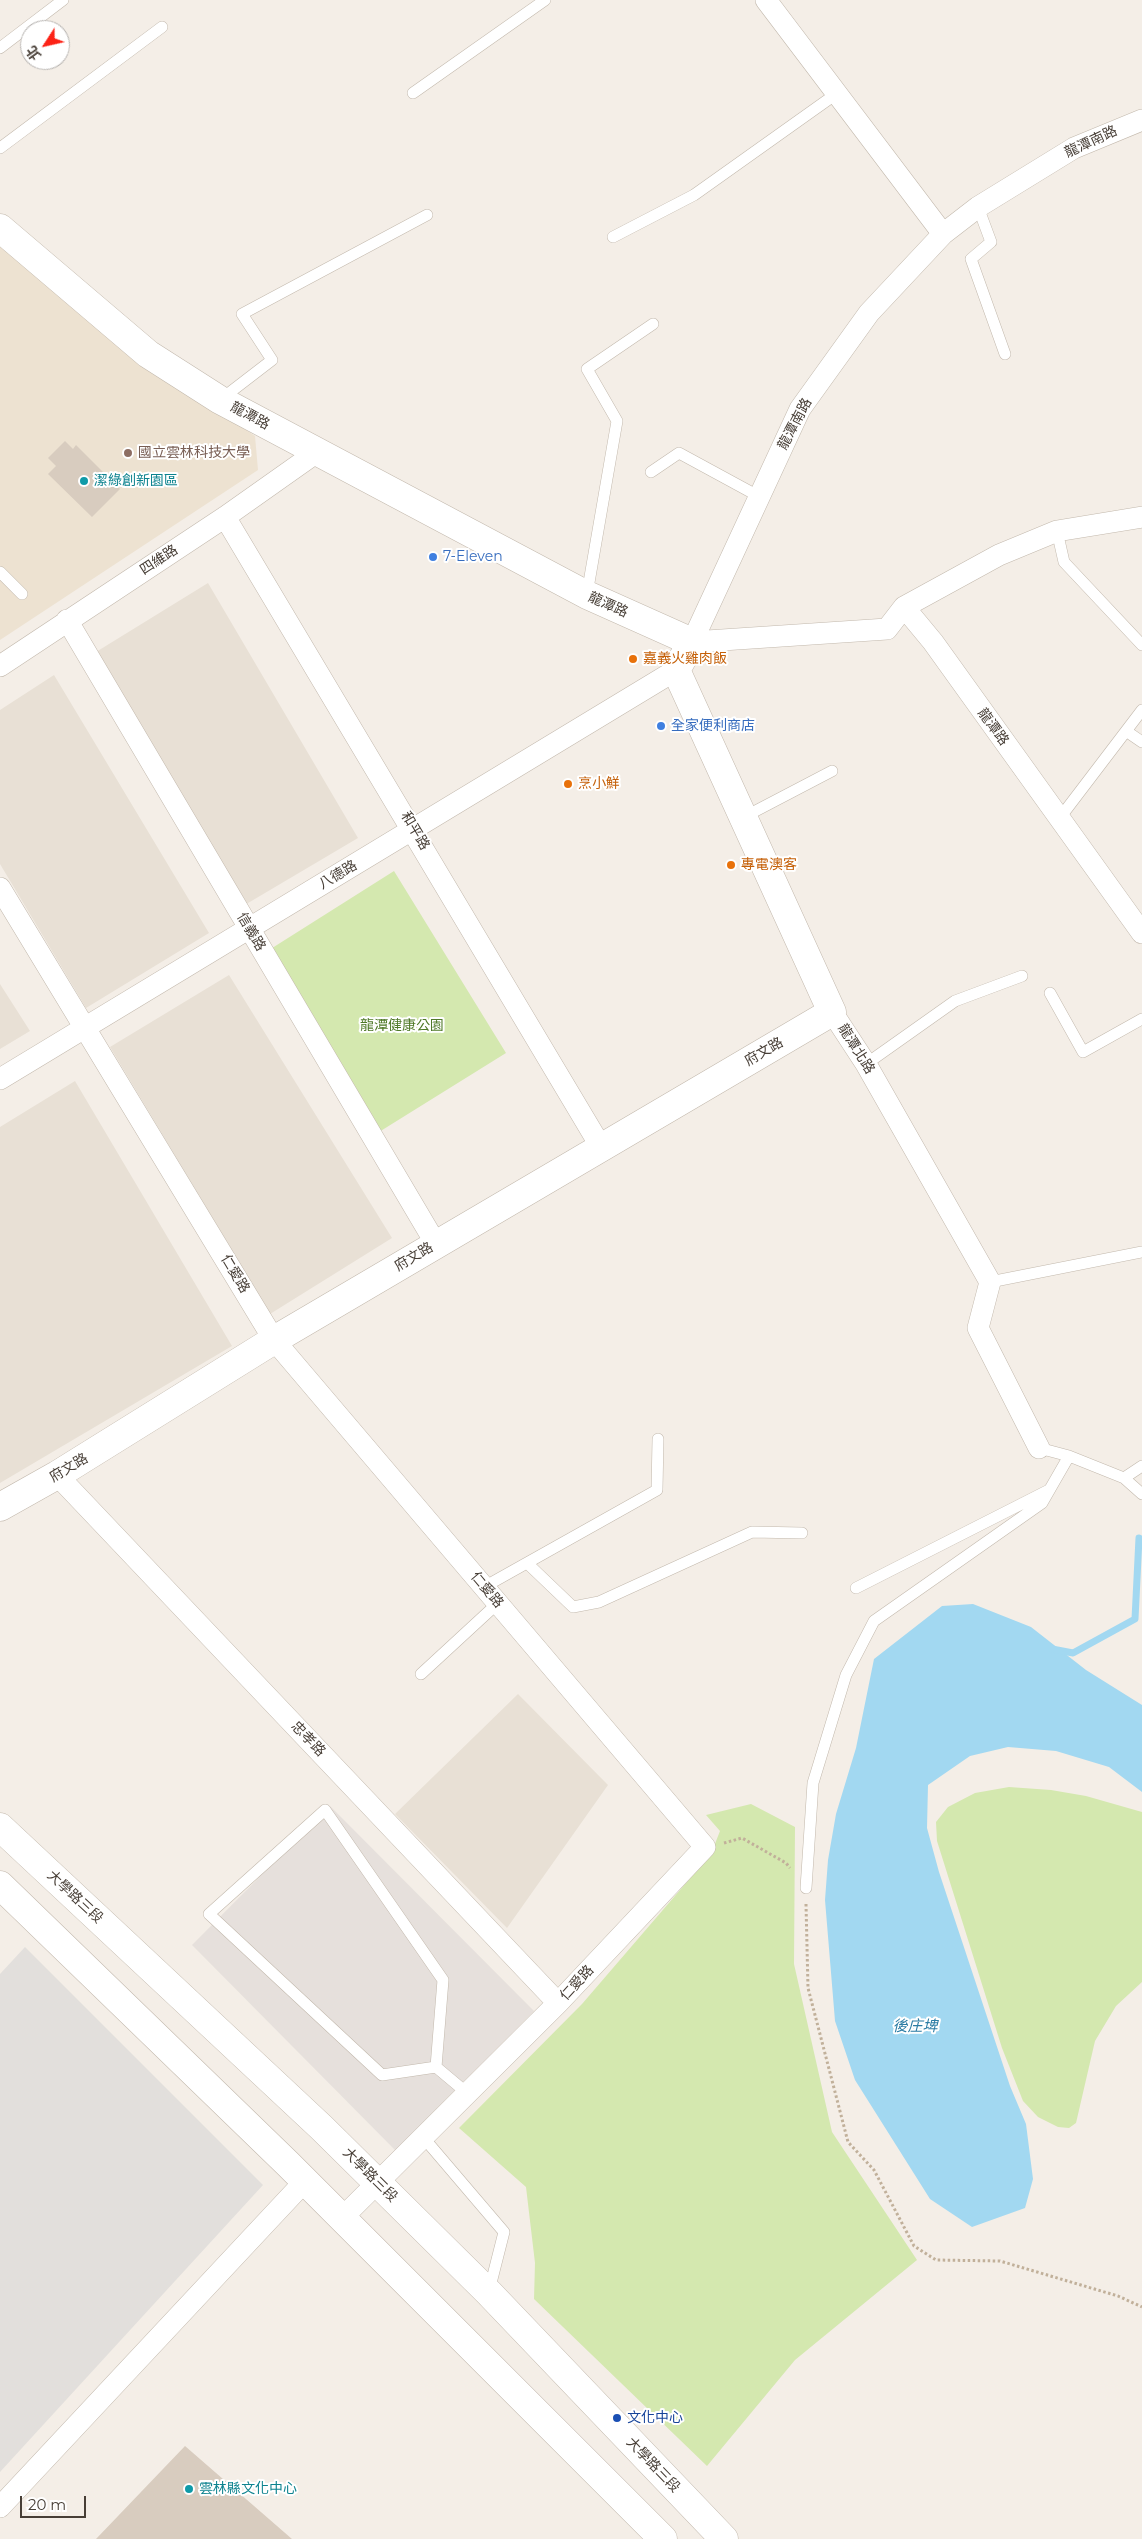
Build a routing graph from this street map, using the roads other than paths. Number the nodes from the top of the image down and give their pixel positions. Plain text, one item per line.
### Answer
1 (63, 0) edge
2 (545, 0) edge
3 (766, 0) edge
4 (162, 27) dead end
5 (0, 48) edge
6 (413, 93) dead end
7 (836, 94) junction
8 (1142, 120) edge
9 (0, 148) edge
10 (978, 207) junction
11 (427, 215) dead end
12 (0, 228) edge
13 (943, 234) junction
14 (613, 237) dead end
15 (653, 324) dead end
16 (1005, 354) dead end
17 (220, 400) junction
18 (317, 452) junction
19 (651, 472) dead end
20 (760, 497) junction
21 (225, 516) junction
22 (1142, 517) edge
23 (1057, 531) junction
24 (0, 572) edge
25 (22, 594) dead end
26 (586, 596) junction
27 (904, 607) junction
28 (67, 620) junction
29 (692, 642) junction
30 (1142, 645) edge
31 (0, 666) edge
32 (676, 670) junction
33 (1142, 710) edge
34 (1126, 731) junction
35 (1142, 742) edge
36 (832, 771) dead end
37 (744, 817) junction
38 (1059, 819) junction
39 (414, 829) junction
40 (0, 888) edge
41 (249, 929) junction
42 (1142, 934) edge
43 (1022, 976) dead end
44 (1050, 993) dead end
45 (832, 1012) junction
46 (1142, 1019) edge
47 (85, 1026) junction
48 (866, 1064) junction
49 (0, 1079) edge
50 (601, 1147) junction
51 (436, 1244) junction
52 (1142, 1252) edge
53 (990, 1282) junction
54 (274, 1340) junction
55 (658, 1439) dead end
56 (1039, 1448) joint
57 (1069, 1456) junction
58 (1142, 1466) edge
59 (57, 1475) junction
60 (1124, 1478) junction
61 (1050, 1490) junction
62 (1142, 1494) edge
63 (0, 1507) edge
64 (802, 1533) dead end
65 (527, 1563) junction
66 (856, 1588) dead end
67 (491, 1594) junction
68 (421, 1674) dead end
69 (0, 1827) edge
70 (0, 1885) edge
71 (806, 1888) road end
72 (558, 2002) junction
73 (436, 2067) junction
74 (467, 2093) junction
75 (423, 2137) junction
76 (304, 2181) junction
77 (377, 2183) junction
78 (342, 2218) junction
79 (489, 2293) junction
80 (0, 2506) edge
81 (663, 2539) edge
82 (724, 2539) edge

1 - 5 lane
2 - 6 lane
3 - 7 street
4 - 9 lane
7 - 13 street
7 - 14 lane
8 - 10 street, 龍潭南路
10 - 13 street, 龍潭南路
10 - 16 lane
11 - 17 lane
12 - 17 street, 龍潭路
13 - 20 street, 龍潭南路
15 - 26 lane
17 - 18 street, 龍潭路
18 - 21 street, 四維路
18 - 26 street, 龍潭路
19 - 20 lane
20 - 29 street, 龍潭南路
21 - 28 street, 四維路
21 - 39 street, 和平路
22 - 23 street
23 - 27 street
23 - 30 lane
24 - 25 lane
26 - 29 street, 龍潭路
27 - 29 street, 龍潭路
27 - 38 street, 龍潭路
28 - 31 street, 四維路
28 - 41 street, 信義路
29 - 32 street
32 - 37 street, 龍潭北路
32 - 39 street, 八德路
33 - 34 lane
34 - 35 lane
34 - 38 lane
36 - 37 lane
37 - 45 street, 龍潭北路
38 - 42 street, 龍潭路
39 - 41 street, 八德路
39 - 50 street, 和平路
40 - 47 street, 仁愛路
41 - 47 street, 八德路
41 - 51 street, 信義路
43 - 48 lane
44 - 46 lane
45 - 48 street, 龍潭北路
45 - 50 street, 府文路
47 - 49 street, 八德路
47 - 54 street, 仁愛路
48 - 53 street, 龍潭北路
50 - 51 street, 府文路
51 - 54 street, 府文路
52 - 53 lane
53 - 56 street
54 - 59 street, 府文路
54 - 67 street, 仁愛路
55 - 65 lane
56 - 57 lane
57 - 60 lane
57 - 61 lane
58 - 60 lane
59 - 63 street, 府文路
59 - 72 street, 忠孝路
60 - 62 lane
61 - 66 lane
61 - 71 lane
64 - 65 lane
65 - 67 lane
67 - 68 lane
67 - 72 street, 仁愛路
69 - 77 street, 大學路三段
70 - 76 street
72 - 74 street, 仁愛路
73 - 73 lane
73 - 74 lane
74 - 75 street, 仁愛路
75 - 77 street, 仁愛路
75 - 79 lane
76 - 78 street
76 - 80 street
77 - 78 street, 仁愛路
77 - 79 street, 大學路三段
78 - 81 street
79 - 82 street, 大學路三段

